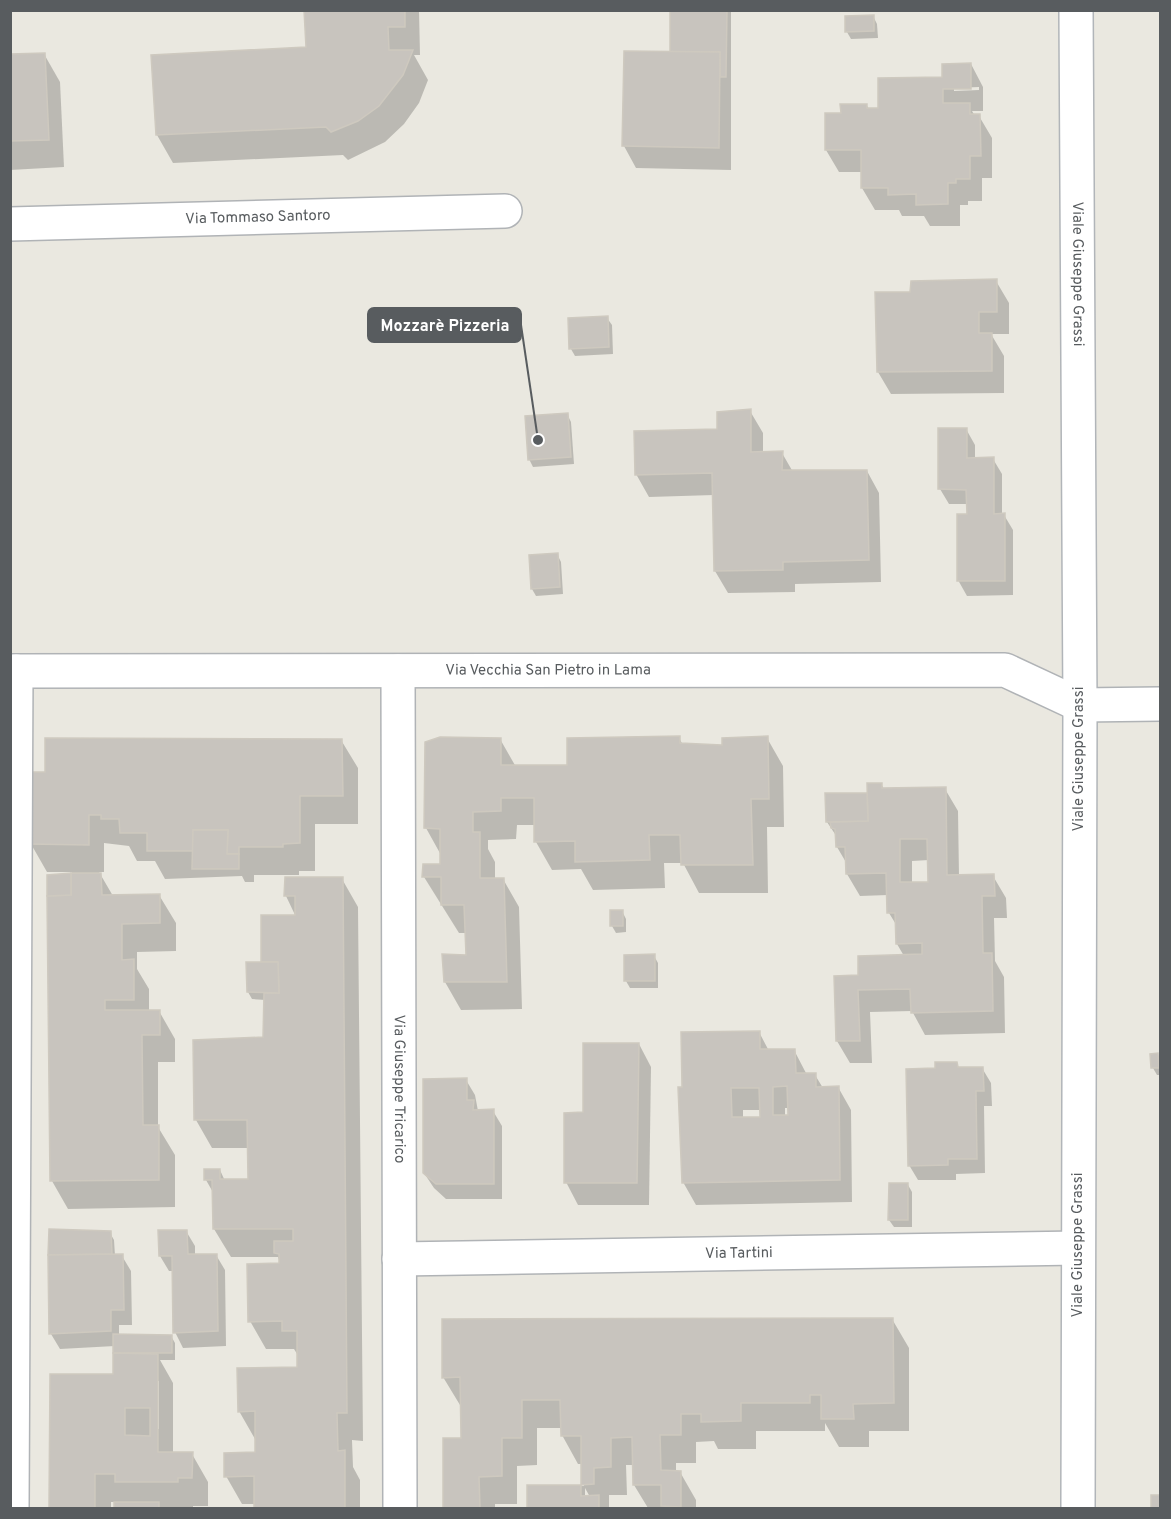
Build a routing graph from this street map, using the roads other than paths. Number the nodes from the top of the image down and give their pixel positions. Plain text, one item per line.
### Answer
1 (1076, 10) edge
2 (505, 211) dead end
3 (10, 224) edge
4 (13, 671) edge
5 (398, 671) junction
6 (1161, 704) edge
7 (1080, 705) junction
8 (1078, 1248) junction
9 (399, 1259) junction
10 (12, 1509) edge
11 (400, 1509) edge
12 (1078, 1509) edge

1 - 7 street, Viale Giuseppe Grassi
2 - 3 street, Via Tommaso Santoro
4 - 5 street, Via Vecchia San Pietro in Lama
4 - 10 street
5 - 7 street, Via Vecchia San Pietro in Lama
5 - 9 street, Via Giuseppe Tricarico
6 - 7 street
7 - 8 street, Viale Giuseppe Grassi
8 - 9 street, Via Tartini
8 - 12 street, Viale Giuseppe Grassi
9 - 11 street, Via Giuseppe Tricarico

